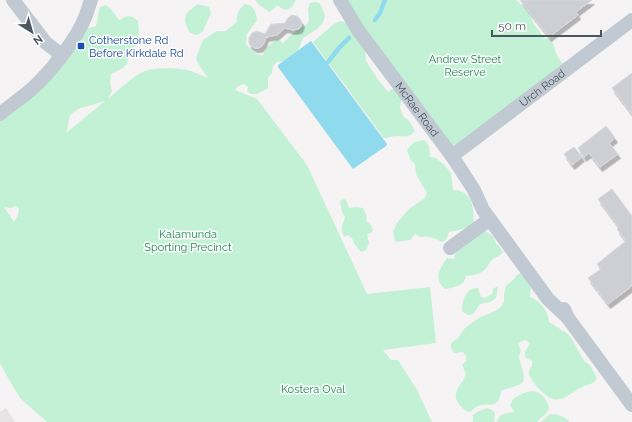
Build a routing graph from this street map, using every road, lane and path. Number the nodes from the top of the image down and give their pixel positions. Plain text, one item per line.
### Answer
1 (14, 0) edge
2 (91, 0) edge
3 (329, 0) edge
4 (340, 0) edge
5 (632, 20) edge
6 (358, 30) junction
7 (62, 55) junction
8 (0, 114) edge
9 (452, 156) junction
10 (474, 190) junction
11 (490, 219) junction
12 (450, 248) dead end
13 (568, 318) junction
14 (632, 405) edge

1 - 7 street
2 - 7 street
3 - 6 street, McRae Road
4 - 6 street, McRae Road
5 - 9 street, Urch Road
6 - 9 street, McRae Road
7 - 8 street
9 - 10 street, McRae Road
10 - 11 street, McRae Road
10 - 13 street, McRae Road
11 - 12 street
11 - 13 street, McRae Road
13 - 14 street, McRae Road

